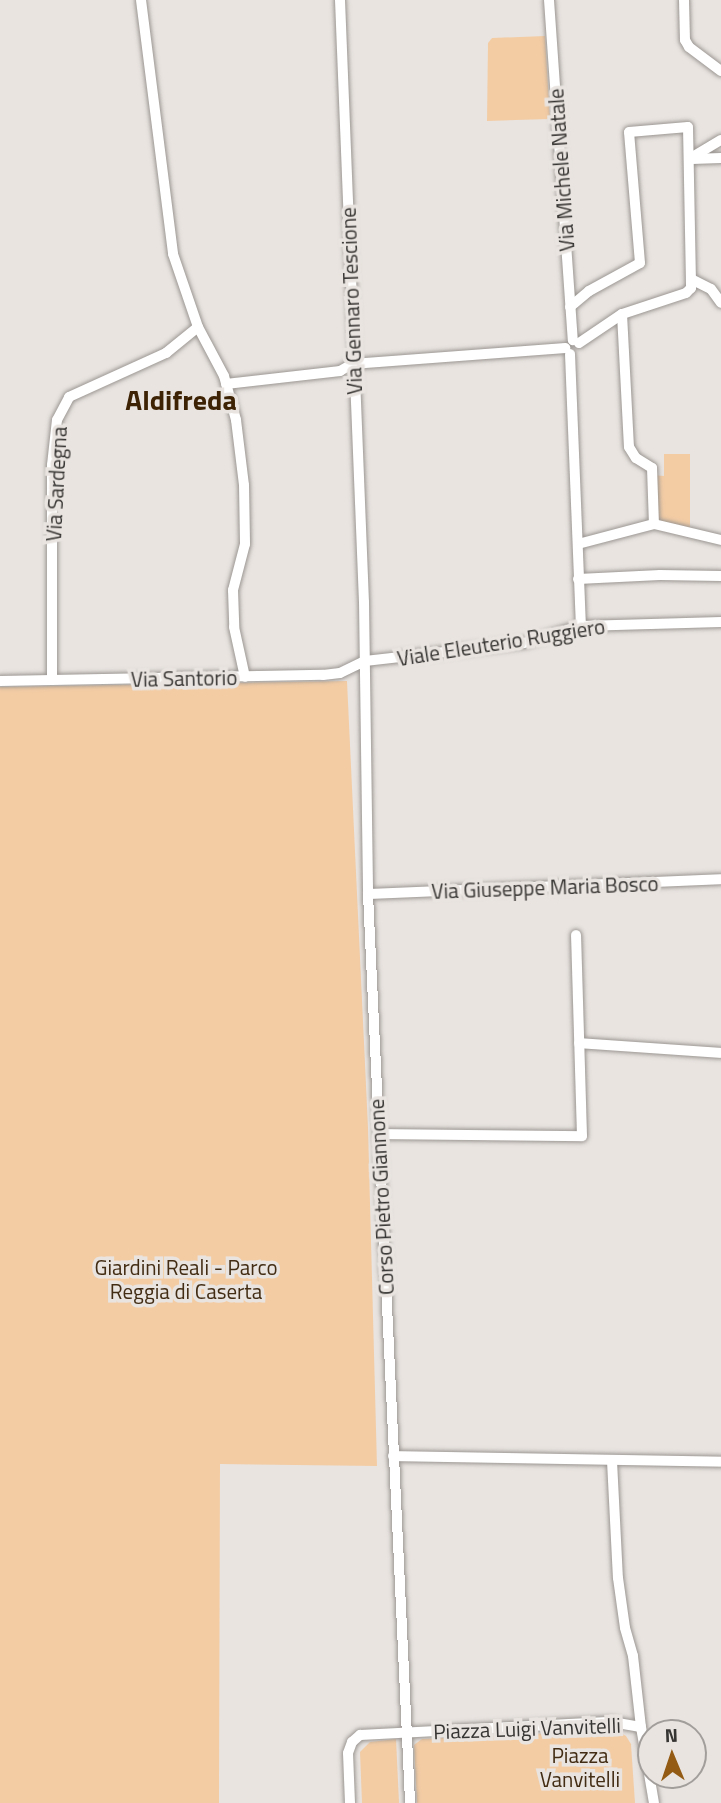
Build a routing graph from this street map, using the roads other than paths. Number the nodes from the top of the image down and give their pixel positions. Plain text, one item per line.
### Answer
1 (141, 0) edge
2 (340, 0) edge
3 (550, 0) edge
4 (684, 0) edge
5 (721, 71) edge
6 (721, 140) edge
7 (721, 158) edge
8 (689, 159) junction
9 (692, 280) junction
10 (721, 303) edge
11 (570, 306) junction
12 (622, 314) junction
13 (198, 327) junction
14 (572, 346) junction
15 (352, 364) junction
16 (226, 384) junction
17 (654, 524) junction
18 (721, 540) edge
19 (578, 544) junction
20 (721, 576) edge
21 (578, 579) junction
22 (721, 622) edge
23 (581, 626) junction
24 (365, 661) junction
25 (245, 677) junction
26 (52, 679) junction
27 (0, 681) edge
28 (721, 880) edge
29 (368, 894) junction
30 (576, 935) dead end
31 (579, 1043) junction
32 (721, 1053) edge
33 (379, 1134) junction
34 (393, 1457) junction
35 (612, 1461) junction
36 (721, 1462) edge
37 (640, 1719) edge
38 (637, 1726) edge
39 (406, 1733) junction
40 (350, 1803) edge
41 (410, 1803) edge

1 - 13 street
2 - 15 street, Via Gennaro Tescione
3 - 11 street, Via Michele Natale
4 - 5 street
6 - 8 street
7 - 8 street
8 - 9 street
8 - 11 street
9 - 10 street
9 - 12 street
11 - 14 street, Via Michele Natale
12 - 14 street
12 - 17 street
13 - 16 street
13 - 26 street, Via Sardegna
14 - 15 street
14 - 19 street, Via Michele Natale
15 - 16 street
15 - 24 street, Via Gennaro Tescione
16 - 25 street
17 - 18 street
17 - 19 street
19 - 21 street, Via Michele Natale
20 - 21 street
21 - 23 street, Via Michele Natale
22 - 23 street, Viale Eleuterio Ruggiero
23 - 24 street, Viale Eleuterio Ruggiero
24 - 25 street, Via Santorio
24 - 29 street, Corso Pietro Giannone
25 - 26 street, Via Santorio
26 - 27 street, Via Santorio
28 - 29 street, Via Giuseppe Maria Bosco
29 - 33 street, Corso Pietro Giannone
30 - 31 street
31 - 32 street
31 - 33 street
33 - 34 street, Corso Pietro Giannone
34 - 35 street
34 - 39 street, Corso Pietro Giannone
35 - 36 street
35 - 37 street
38 - 39 street, Piazza Luigi Vanvitelli
39 - 40 street
39 - 41 street, Piazza Luigi Vanvitelli

